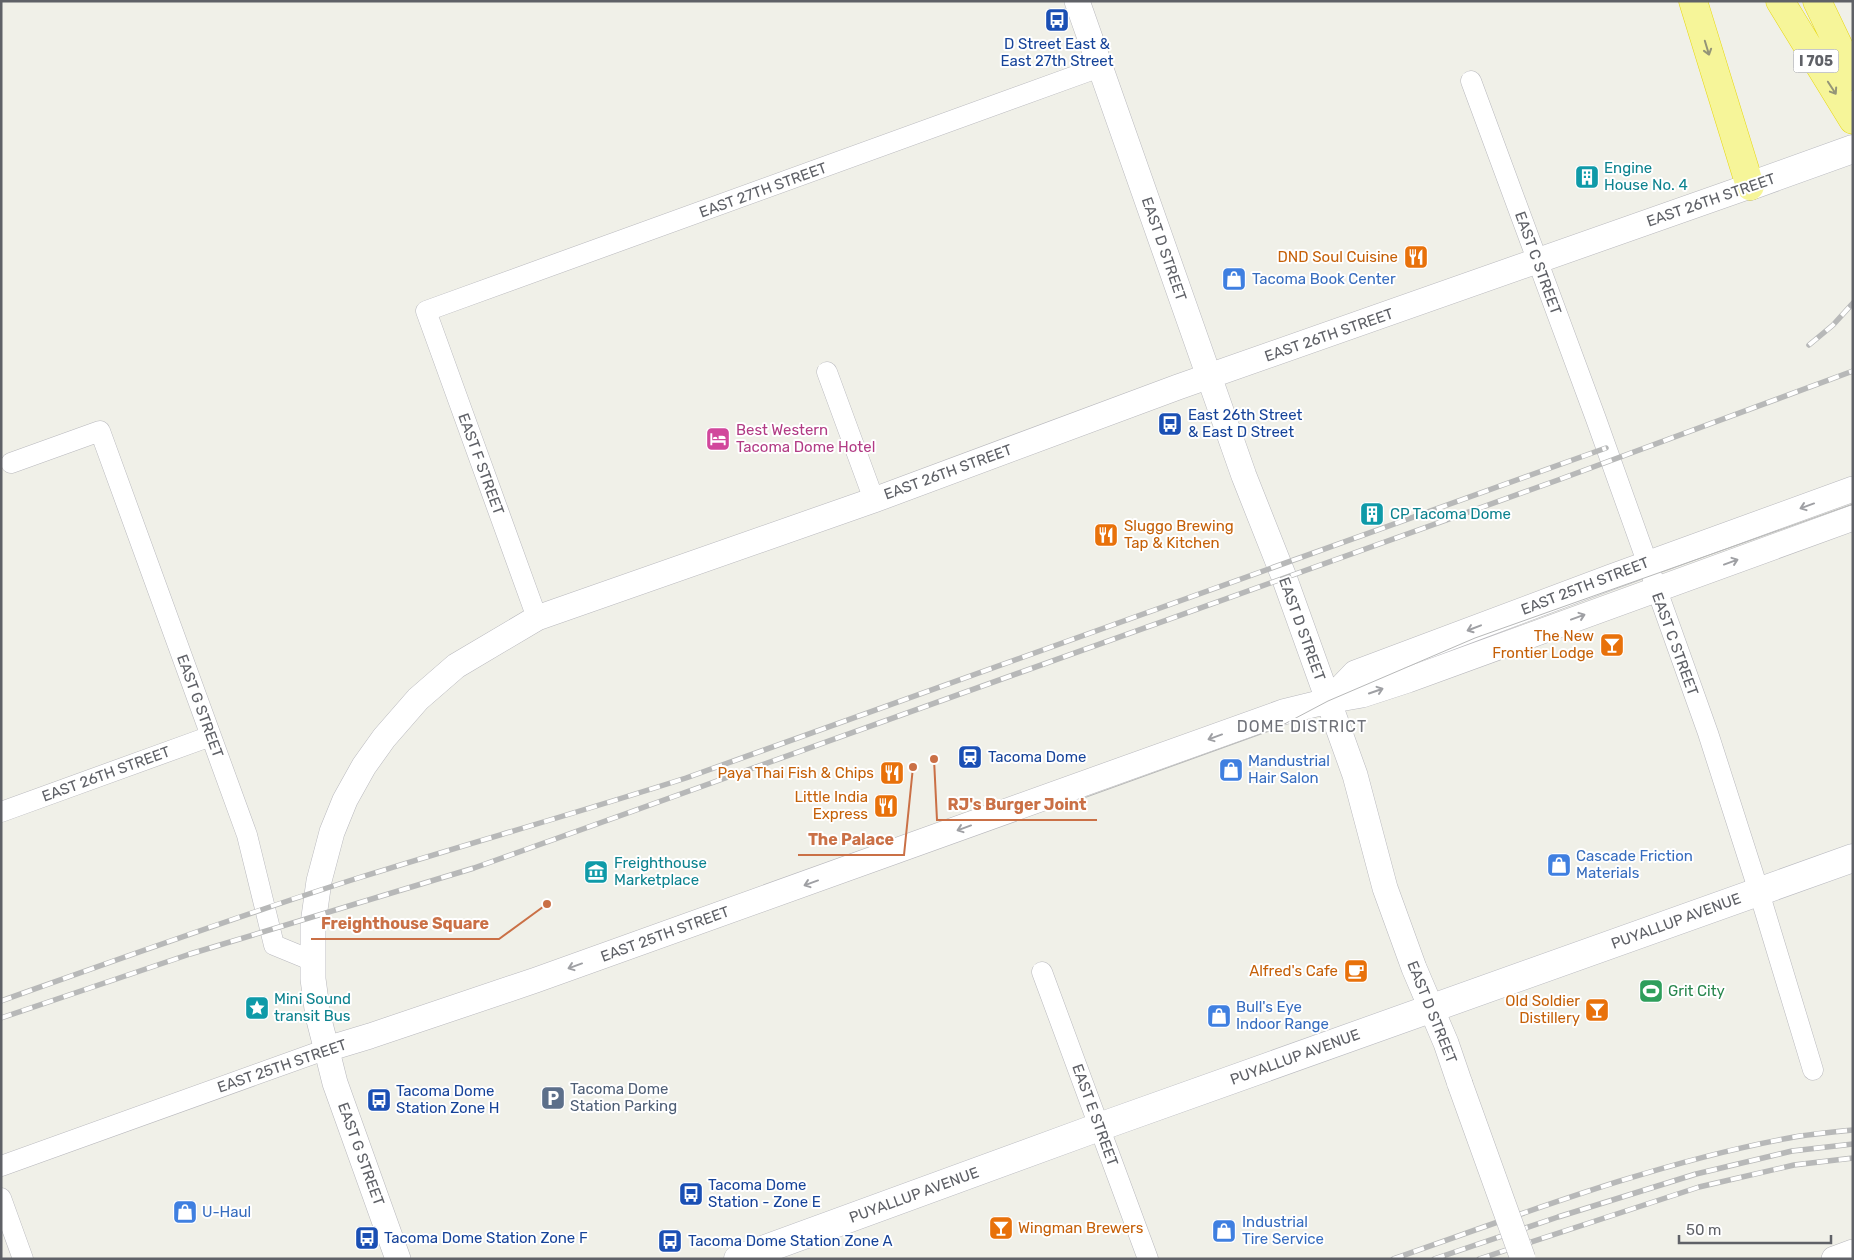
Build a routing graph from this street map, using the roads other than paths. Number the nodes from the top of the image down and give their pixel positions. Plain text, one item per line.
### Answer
1 (1077, 1) edge
2 (1693, 1) edge
3 (1780, 1) edge
4 (1817, 1) edge
5 (1100, 68) junction
6 (1853, 76) edge
7 (1471, 81) dead end
8 (1853, 120) edge
9 (1853, 149) edge
10 (1756, 184) junction
11 (1537, 260) junction
12 (426, 311) joint
13 (827, 372) dead end
14 (1209, 376) junction
15 (11, 463) dead end
16 (1853, 489) edge
17 (874, 500) junction
18 (1853, 518) edge
19 (1646, 564) junction
20 (1656, 588) junction
21 (537, 618) junction
22 (1328, 701) junction
23 (211, 736) junction
24 (1, 812) edge
25 (1853, 858) edge
26 (1759, 892) junction
27 (313, 961) junction
28 (1042, 972) dead end
29 (1432, 1008) junction
30 (327, 1049) junction
31 (1814, 1070) dead end
32 (1099, 1127) junction
33 (1, 1166) edge
34 (1, 1198) edge
35 (1853, 1252) edge
36 (772, 1253) edge
37 (23, 1259) edge
38 (398, 1259) edge
39 (738, 1259) edge
40 (1148, 1259) edge
41 (1523, 1259) edge
42 (1834, 1259) edge

1 - 5 street, EAST D STREET
2 -> 10 highway
3 -> 8 highway, I 705
4 - 6 highway
5 - 12 street, EAST 27TH STREET
5 - 14 street, EAST D STREET
7 - 11 street, EAST C STREET
9 - 10 main road, EAST 26TH STREET
10 - 11 street, EAST 26TH STREET
11 - 14 street, EAST 26TH STREET
11 - 19 street, EAST C STREET
12 - 21 street, EAST F STREET
13 - 17 street
14 - 17 street, EAST 26TH STREET
14 - 22 street, EAST D STREET
15 - 23 street, EAST G STREET
16 -> 19 street, EAST 25TH STREET
17 - 21 street, EAST 26TH STREET
20 -> 18 street, EAST 25TH STREET
19 - 20 street, EAST C STREET
19 -> 22 street, EAST 25TH STREET
22 -> 20 street, EAST 25TH STREET
20 - 26 street, EAST C STREET
21 - 27 street, EAST 26TH STREET
22 - 29 street, EAST D STREET
22 -> 30 street, EAST 25TH STREET
23 - 24 street, EAST 26TH STREET
23 - 27 street, EAST G STREET
25 - 26 main road, PUYALLUP AVENUE
26 - 29 main road, PUYALLUP AVENUE
26 - 31 street, EAST C STREET
27 - 30 street, EAST 26TH STREET
28 - 32 street, EAST E STREET
29 - 32 main road, PUYALLUP AVENUE
29 - 41 street, EAST D STREET, bridge
30 - 33 street, EAST 25TH STREET
30 - 38 street, EAST G STREET
32 - 36 main road, PUYALLUP AVENUE
32 - 40 street, EAST E STREET
34 - 37 street
35 - 42 street
36 - 39 main road, PUYALLUP AVENUE

